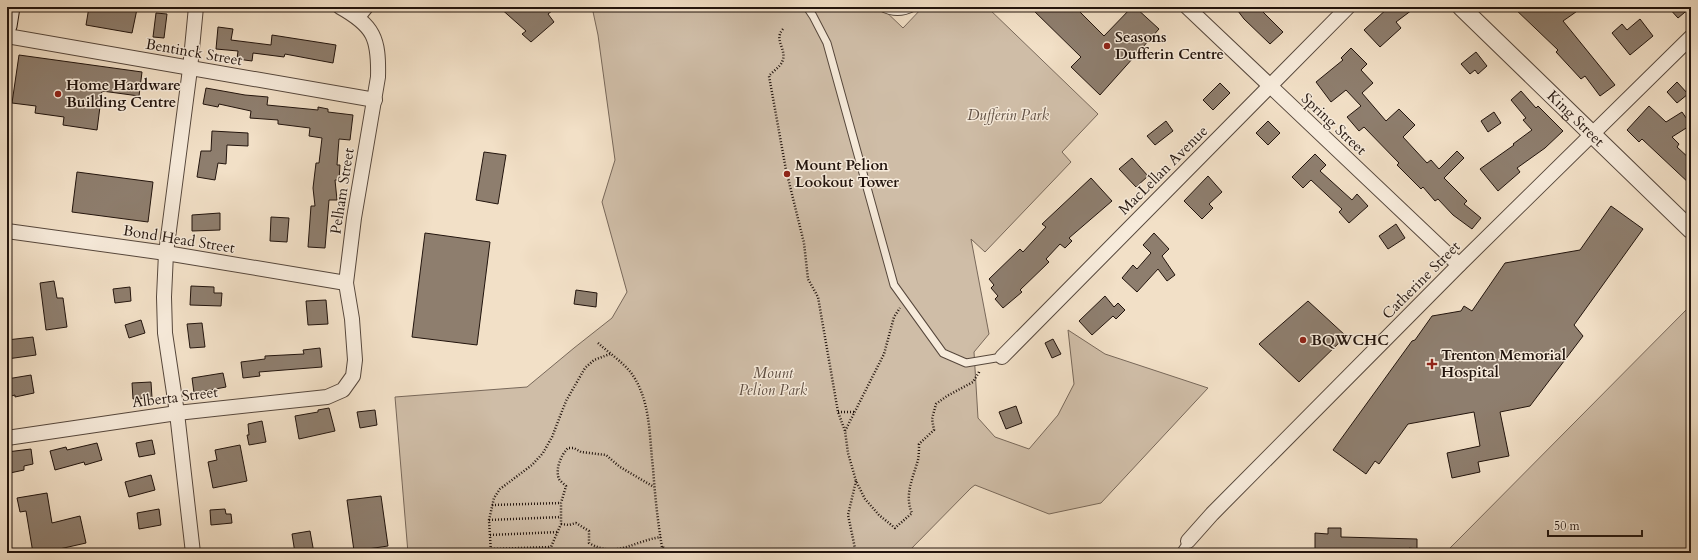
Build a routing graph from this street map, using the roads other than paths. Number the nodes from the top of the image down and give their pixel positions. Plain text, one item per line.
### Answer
1 (10, 7) edge
2 (196, 7) edge
3 (340, 7) edge
4 (807, 7) edge
5 (881, 7) edge
6 (914, 7) edge
7 (1186, 7) edge
8 (1348, 7) edge
9 (1461, 7) edge
10 (362, 12) edge
11 (7, 26) edge
12 (7, 36) edge
13 (1691, 37) edge
14 (190, 69) junction
15 (1269, 86) junction
16 (375, 100) junction
17 (1592, 134) junction
18 (1691, 230) edge
19 (7, 231) edge
20 (166, 253) junction
21 (1459, 266) junction
22 (346, 283) junction
23 (1002, 357) joint
24 (345, 387) joint
25 (177, 413) junction
26 (7, 438) edge
27 (1188, 541) joint
28 (193, 553) edge
29 (1180, 553) edge

1 - 11 main road
2 - 14 street
3 - 10 street
4 - 23 lane
5 - 6 lane
7 - 15 street, Spring Street
8 - 15 street, MacLellan Avenue
9 - 17 street, King Street
10 - 16 street, Pelham Street
12 - 14 street, Bentinck Street
13 - 17 street, Catherine Street
14 - 16 street, Bentinck Street
14 - 20 street
15 - 21 street, Spring Street
15 - 23 street, MacLellan Avenue
16 - 22 street, Pelham Street
17 - 18 street, King Street
17 - 21 street, Catherine Street
19 - 20 street, Bond Head Street
20 - 22 street, Bond Head Street
20 - 25 street
21 - 27 street, Catherine Street
22 - 24 street, Pelham Street
24 - 25 street, Alberta Street
25 - 26 street, Alberta Street
25 - 28 street
27 - 29 lane, Catherine Street

